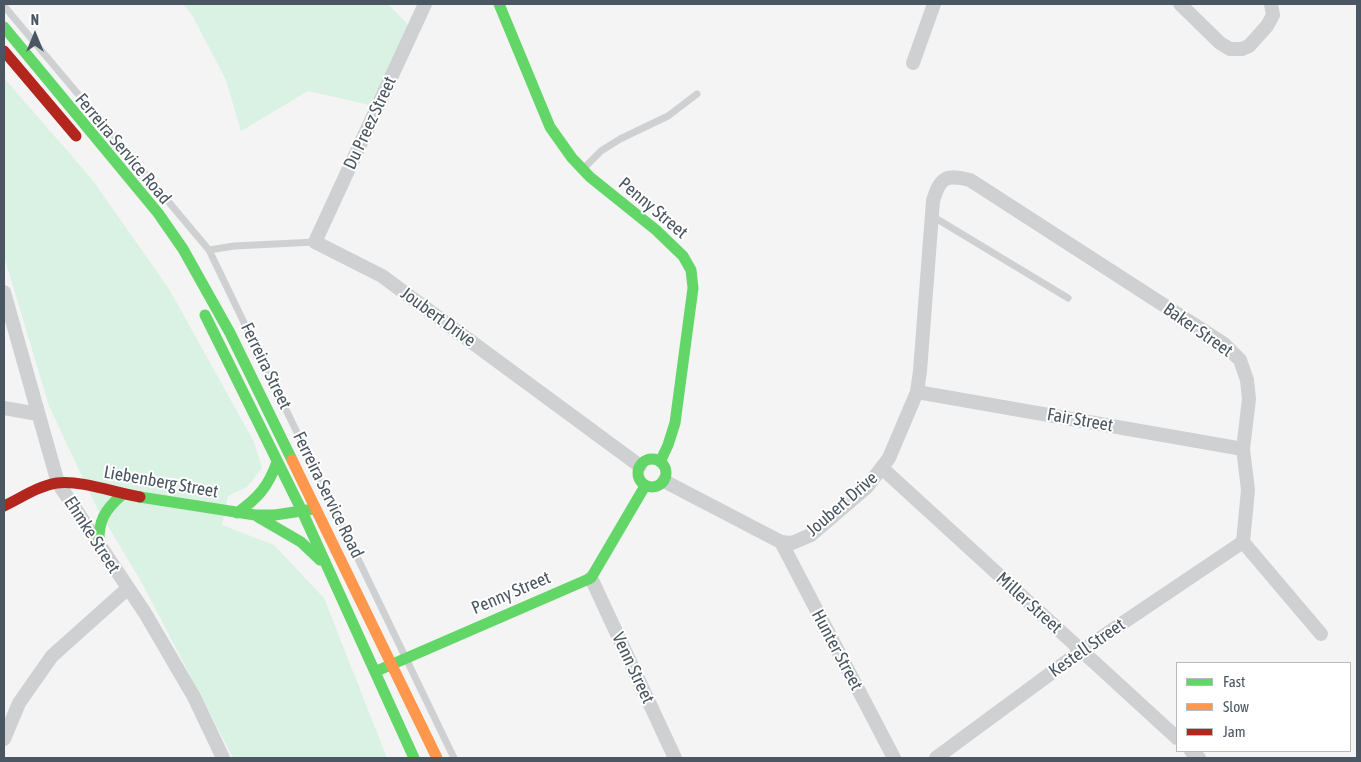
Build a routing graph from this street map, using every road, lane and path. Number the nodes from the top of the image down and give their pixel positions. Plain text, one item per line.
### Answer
1 (425, 4) edge
2 (499, 4) edge
3 (934, 4) edge
4 (1180, 4) edge
5 (4, 6) edge
6 (1272, 6) edge
7 (4, 27) edge
8 (4, 51) edge
9 (913, 63) dead end
10 (697, 94) dead end
11 (81, 142) dead end
12 (582, 170) junction
13 (946, 178) joint
14 (932, 216) junction
15 (315, 242) junction
16 (209, 250) junction
17 (4, 292) edge
18 (1068, 298) dead end
19 (199, 303) dead end
20 (917, 392) junction
21 (4, 408) edge
22 (38, 414) junction
23 (1242, 449) junction
24 (277, 462) junction
25 (660, 462) junction
26 (640, 466) junction
27 (882, 468) junction
28 (664, 481) junction
29 (58, 483) junction
30 (645, 486) junction
31 (124, 494) junction
32 (4, 506) edge
33 (316, 508) junction
34 (302, 511) junction
35 (237, 513) junction
36 (255, 515) junction
37 (780, 542) junction
38 (1242, 542) junction
39 (99, 546) junction
40 (325, 564) junction
41 (591, 578) junction
42 (127, 589) junction
43 (1321, 634) dead end
44 (1081, 651) junction
45 (405, 658) junction
46 (392, 664) junction
47 (375, 672) junction
48 (1176, 737) edge
49 (4, 739) edge
50 (223, 758) edge
51 (414, 758) edge
52 (436, 758) edge
53 (454, 758) edge
54 (675, 758) edge
55 (894, 758) edge
56 (936, 758) edge

1 - 15 street, Du Preez Street
2 - 12 main road, Penny Street
3 - 9 street
4 - 6 street
5 - 16 lane, Ferreira Service Road
7 - 33 main road, Ferreira Street
8 - 11 main road
10 - 12 lane
12 - 25 main road, Penny Street
13 - 14 street, Joubert Drive
13 - 23 street, Baker Street
14 - 18 lane
14 - 20 street, Joubert Drive
15 - 16 lane, Joubert Drive
15 - 26 street, Joubert Drive
16 - 45 lane, Ferreira Service Road
17 - 22 street, Ehmke Street
19 - 24 main road, Ferreira Street
20 - 23 street, Fair Street
20 - 27 street, Joubert Drive
21 - 22 street
22 - 29 street, Ehmke Street
23 - 38 street, Baker Street
24 - 34 main road, Ferreira Street
24 - 35 main road
25 - 26 main road
25 - 28 main road
26 - 30 main road
27 - 37 street, Joubert Drive
27 - 44 street, Miller Street
28 - 30 main road
28 - 37 street
29 - 31 main road, Liebenberg Street
29 - 32 main road, Liebenberg Street
29 - 39 street, Ehmke Street
30 - 41 main road
31 - 35 main road, Liebenberg Street
31 - 39 main road
33 - 34 main road, Liebenberg Street
33 - 46 main road, Ferreira Street
34 - 36 main road, Liebenberg Street
34 - 40 main road, Ferreira Street
35 - 36 main road, Liebenberg Street
36 - 40 main road
37 - 55 street, Hunter Street
38 - 43 street
38 - 44 street, Kestell Street
39 - 42 street, Ehmke Street
40 - 47 main road, Ferreira Street
41 - 45 main road, Penny Street
41 - 54 street, Venn Street
42 - 49 street
42 - 50 street, Ehmke Street
44 - 48 street, Miller Street
44 - 56 street, Kestell Street
45 - 46 main road, Penny Street
45 - 53 lane, Ferreira Service Road
46 - 47 main road, Penny Street
46 - 52 main road, Ferreira Street
47 - 51 main road, Ferreira Street

